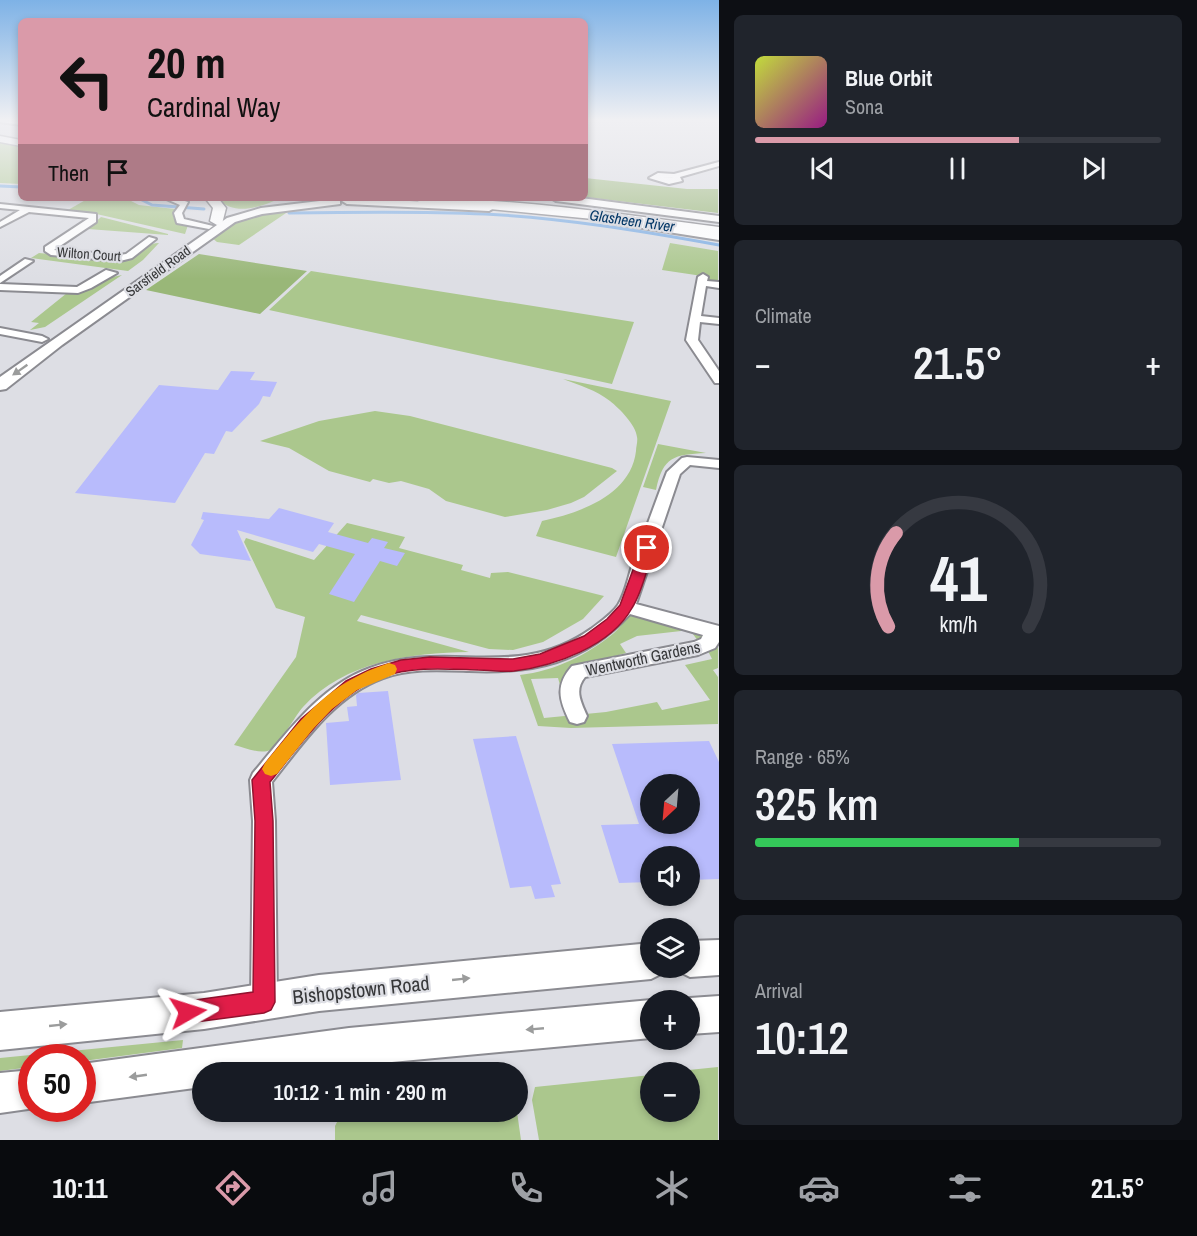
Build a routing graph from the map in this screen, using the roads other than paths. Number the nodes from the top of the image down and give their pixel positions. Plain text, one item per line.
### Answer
1 (684, 173) edge
2 (674, 176) dead end
3 (178, 201) edge
4 (214, 201) edge
5 (280, 201) edge
6 (337, 201) edge
7 (360, 201) edge
8 (450, 201) edge
9 (498, 201) edge
10 (579, 201) edge
11 (0, 206) edge
12 (28, 209) junction
13 (718, 219) edge
14 (213, 224) junction
15 (0, 225) edge
16 (718, 228) edge
17 (718, 237) edge
18 (152, 239) dead end
19 (28, 261) dead end
20 (112, 273) dead end
21 (0, 280) edge
22 (718, 285) edge
23 (0, 287) edge
24 (696, 318) junction
25 (718, 321) edge
26 (0, 332) edge
27 (42, 339) junction
28 (0, 367) edge
29 (718, 380) edge
30 (0, 385) edge
31 (718, 464) edge
32 (626, 606) junction
33 (716, 632) edge
34 (577, 716) dead end
35 (718, 957) edge
36 (700, 958) edge
37 (640, 962) edge
38 (264, 1002) junction
39 (718, 1014) edge
40 (700, 1015) edge
41 (640, 1020) edge
42 (0, 1030) edge
43 (96, 1082) edge
44 (18, 1091) edge
45 (0, 1093) edge

1 - 2 street
3 - 14 street
4 - 14 highway
5 - 14 main road, Sarsfield Road
6 -> 30 main road, Sarsfield Road
7 - 17 main road
8 - 16 highway
9 - 16 highway
10 - 13 main road
11 - 12 street
12 - 15 street
12 - 18 street, Wilton Court
14 - 27 main road, Sarsfield Road
19 - 21 street
20 - 23 street, Wilton Court
22 - 24 street
24 - 25 street
24 - 29 street
26 - 27 street
27 - 28 main road, Sarsfield Road
31 - 32 street
32 - 33 street, Wentworth Gardens
32 - 38 street
33 - 34 street, Wentworth Gardens
35 - 36 main road
38 -> 37 main road, Bishopstown Road
42 -> 38 main road, Bishopstown Road
39 - 40 main road
41 -> 43 main road
44 - 45 main road

